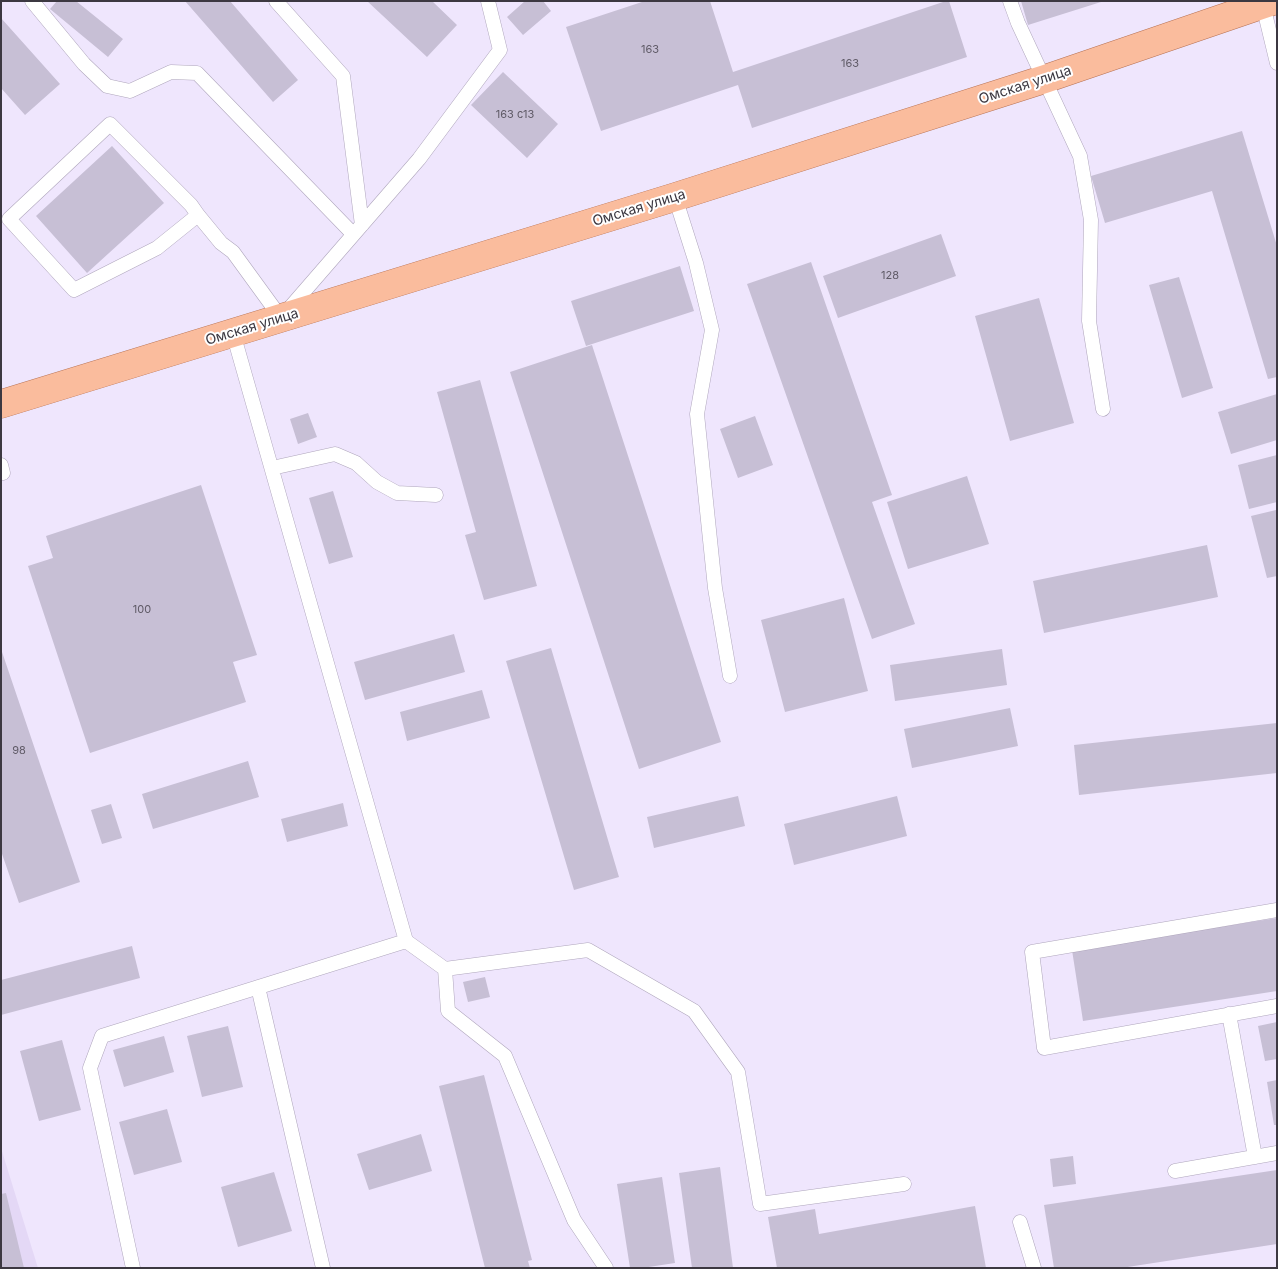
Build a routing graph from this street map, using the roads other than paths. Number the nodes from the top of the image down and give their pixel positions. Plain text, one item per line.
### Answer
1 (32, 1) edge
2 (276, 1) edge
3 (488, 1) edge
4 (1010, 1) edge
5 (1266, 2) edge
6 (1277, 63) edge
7 (1045, 79) junction
8 (675, 197) junction
9 (198, 215) junction
10 (358, 229) junction
11 (282, 318) junction
12 (233, 333) junction
13 (1, 404) edge
14 (1103, 409) dead end
15 (272, 468) junction
16 (436, 495) dead end
17 (730, 676) dead end
18 (1277, 910) edge
19 (406, 941) junction
20 (445, 969) junction
21 (258, 987) junction
22 (1277, 1006) edge
23 (1229, 1014) junction
24 (1277, 1153) edge
25 (1255, 1157) junction
26 (1174, 1171) dead end
27 (904, 1184) dead end
28 (1020, 1222) dead end
29 (132, 1268) edge
30 (323, 1268) edge
31 (606, 1268) edge
32 (1034, 1268) edge

1 - 10 lane
2 - 10 lane
3 - 10 lane
4 - 7 lane
5 - 6 lane
5 - 7 main road, Омская улица
7 - 8 main road, Омская улица
7 - 14 lane
8 - 11 main road, Омская улица
8 - 17 lane
9 - 9 lane
9 - 11 lane
10 - 11 lane
11 - 12 main road, Омская улица
12 - 13 main road, Омская улица
12 - 15 lane
15 - 16 lane
15 - 19 lane
18 - 23 lane
19 - 20 lane
19 - 21 lane
20 - 27 lane
20 - 31 lane
21 - 29 lane
21 - 30 lane
22 - 23 lane
23 - 25 lane
24 - 25 lane
25 - 26 lane
28 - 32 lane

